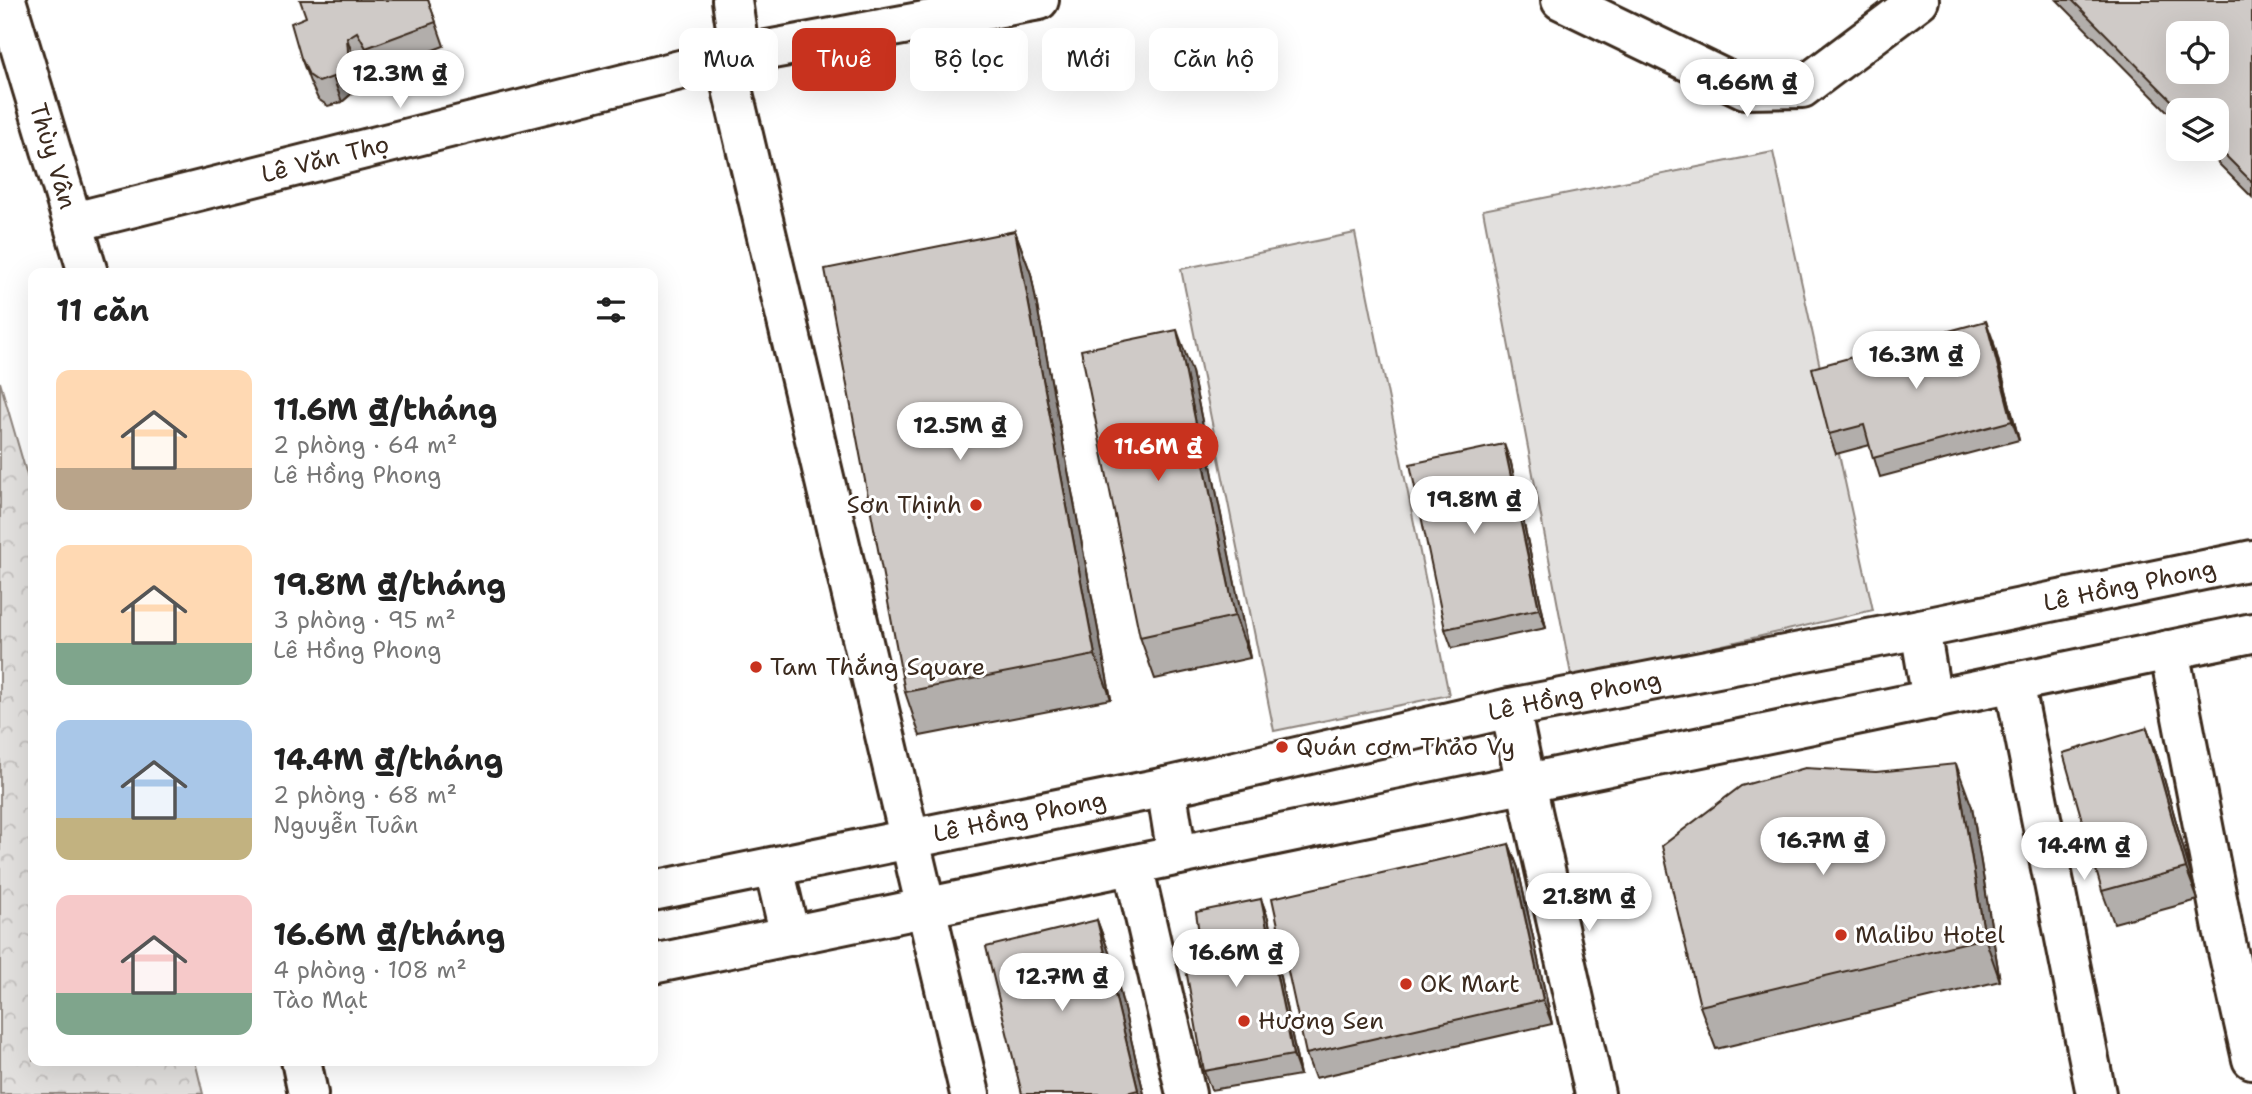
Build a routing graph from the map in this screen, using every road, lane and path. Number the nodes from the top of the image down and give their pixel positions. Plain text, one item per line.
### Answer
1 (6, 0) edge
2 (732, 0) edge
3 (1039, 0) edge
4 (1561, 0) edge
5 (1919, 0) edge
6 (732, 28) edge
7 (778, 49) edge
8 (679, 71) edge
9 (741, 91) edge
10 (74, 222) junction
11 (87, 268) edge
12 (2252, 561) edge
13 (1920, 629) junction
14 (2252, 633) edge
15 (2169, 650) junction
16 (2014, 682) junction
17 (1932, 700) junction
18 (1510, 708) junction
19 (1526, 784) junction
20 (1166, 787) junction
21 (910, 840) junction
22 (1177, 855) junction
23 (1133, 865) junction
24 (774, 868) junction
25 (658, 890) edge
26 (926, 908) junction
27 (790, 936) junction
28 (658, 963) edge
29 (2252, 1059) edge
30 (302, 1066) edge
31 (309, 1094) edge
32 (970, 1094) edge
33 (1186, 1094) edge
34 (1595, 1094) edge
35 (2096, 1094) edge

1 - 10 main road, Thùy Vân
2 - 6 main road
3 - 7 main road, Lê Văn Thọ
4 - 5 main road
8 - 10 main road, Lê Văn Thọ
9 - 21 main road
10 - 11 main road, Thùy Vân
12 - 13 main road, Lê Hồng Phong
13 - 17 main road
13 - 18 main road, Lê Hồng Phong
14 - 15 main road
15 - 16 main road
15 - 29 main road
16 - 17 main road
16 - 35 main road
17 - 19 main road
18 - 19 main road
18 - 20 main road, Lê Hồng Phong
19 - 22 main road
19 - 34 main road
20 - 21 main road, Lê Hồng Phong
20 - 22 main road
21 - 24 main road, Lê Hồng Phong
21 - 26 main road
22 - 23 main road
23 - 26 main road
23 - 33 main road
24 - 25 main road, Lê Hồng Phong
24 - 27 main road
26 - 27 main road
26 - 32 main road
27 - 28 main road
30 - 31 main road

